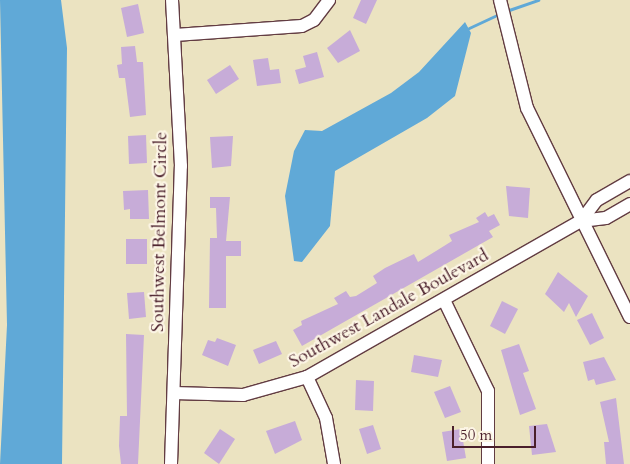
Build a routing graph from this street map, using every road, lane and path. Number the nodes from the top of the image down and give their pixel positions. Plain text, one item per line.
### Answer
1 (172, 0) edge
2 (330, 0) edge
3 (500, 0) edge
4 (175, 35) junction
5 (630, 181) edge
6 (630, 204) edge
7 (581, 221) junction
8 (444, 300) junction
9 (630, 317) edge
10 (307, 377) junction
11 (174, 393) junction
12 (171, 464) edge
13 (334, 464) edge
14 (488, 464) edge

1 - 4 street, Southwest Belmont Circle
2 - 4 street
3 - 7 street
4 - 11 street, Southwest Belmont Circle
5 - 7 street, Southwest Landale Boulevard
6 - 7 street, Southwest Landale Boulevard
7 - 8 street, Southwest Landale Boulevard
7 - 9 street
8 - 10 street, Southwest Landale Boulevard
8 - 14 street
10 - 11 street, Southwest Landale Boulevard
10 - 13 street
11 - 12 street, Southwest Belmont Circle

